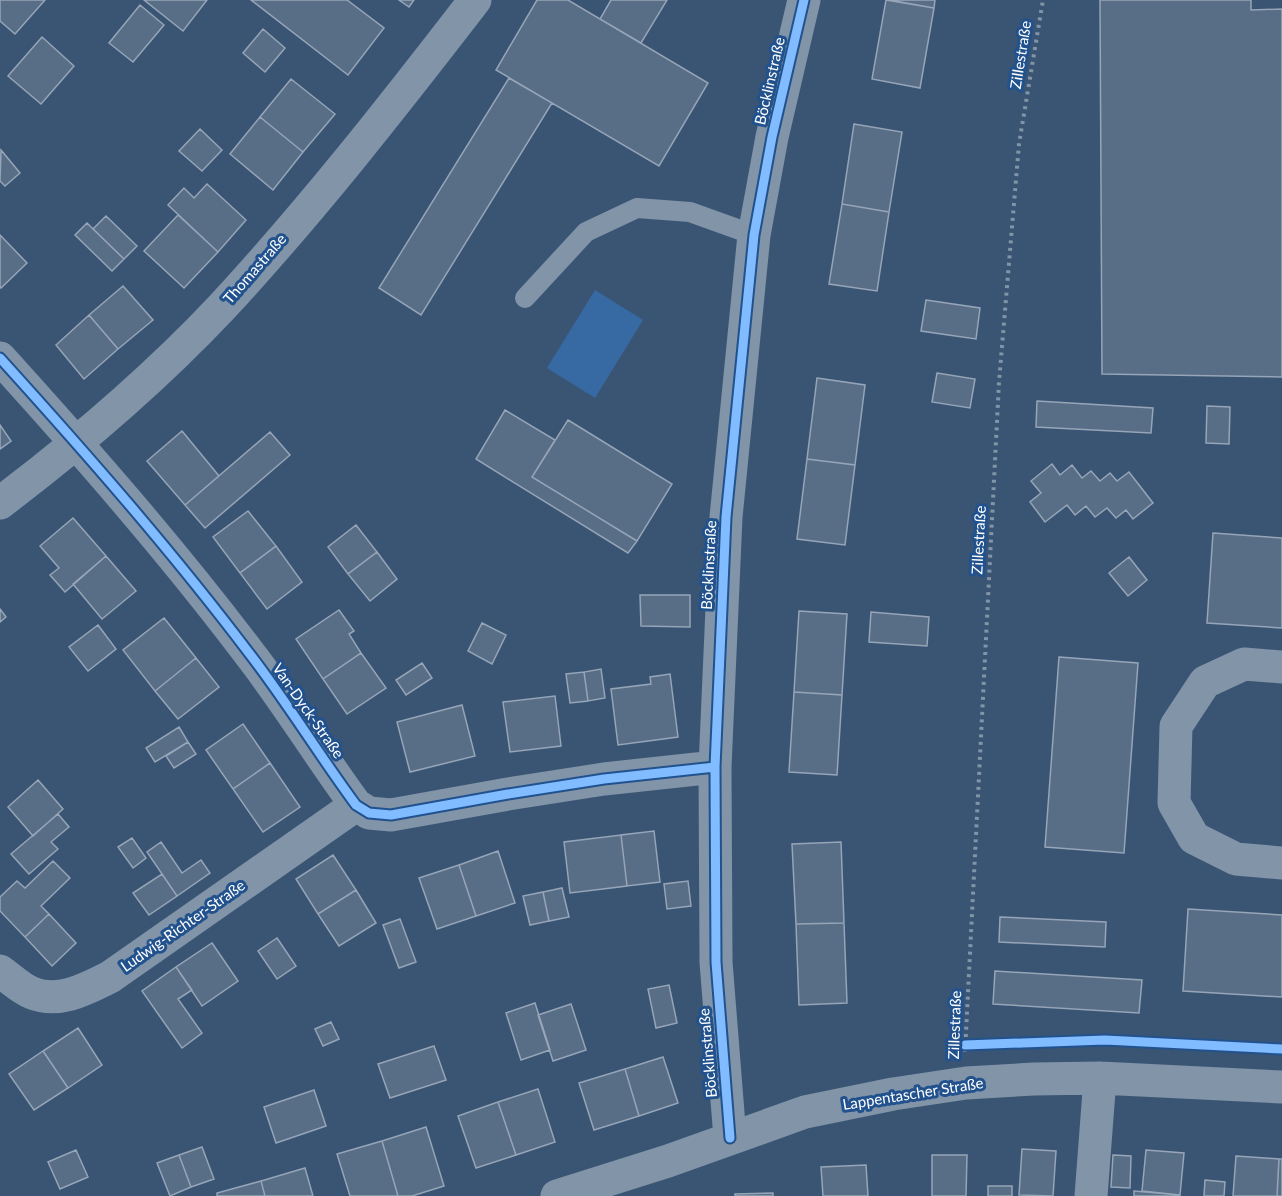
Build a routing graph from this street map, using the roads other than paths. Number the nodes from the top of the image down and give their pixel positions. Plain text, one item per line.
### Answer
1 (475, 0) edge
2 (804, 0) edge
3 (754, 235) junction
4 (525, 298) dead end
5 (0, 358) edge
6 (76, 442) junction
7 (0, 503) edge
8 (1282, 667) edge
9 (715, 767) junction
10 (356, 805) junction
11 (1282, 863) edge
12 (0, 971) edge
13 (1100, 1078) junction
14 (1282, 1087) edge
15 (730, 1138) junction
16 (557, 1196) edge
17 (1091, 1196) edge

1 - 6 street, Thomastraße
2 - 3 street, Böcklinstraße
3 - 4 lane
3 - 9 street, Böcklinstraße
5 - 6 street, Van-Dyck-Straße
6 - 7 street, Thomastraße
6 - 10 street, Van-Dyck-Straße
8 - 11 street
9 - 10 street
9 - 15 street, Böcklinstraße
10 - 12 street, Ludwig-Richter-Straße
13 - 14 street, Lappentascher Straße
13 - 15 street, Lappentascher Straße
13 - 17 street
15 - 16 street, Lappentascher Straße

